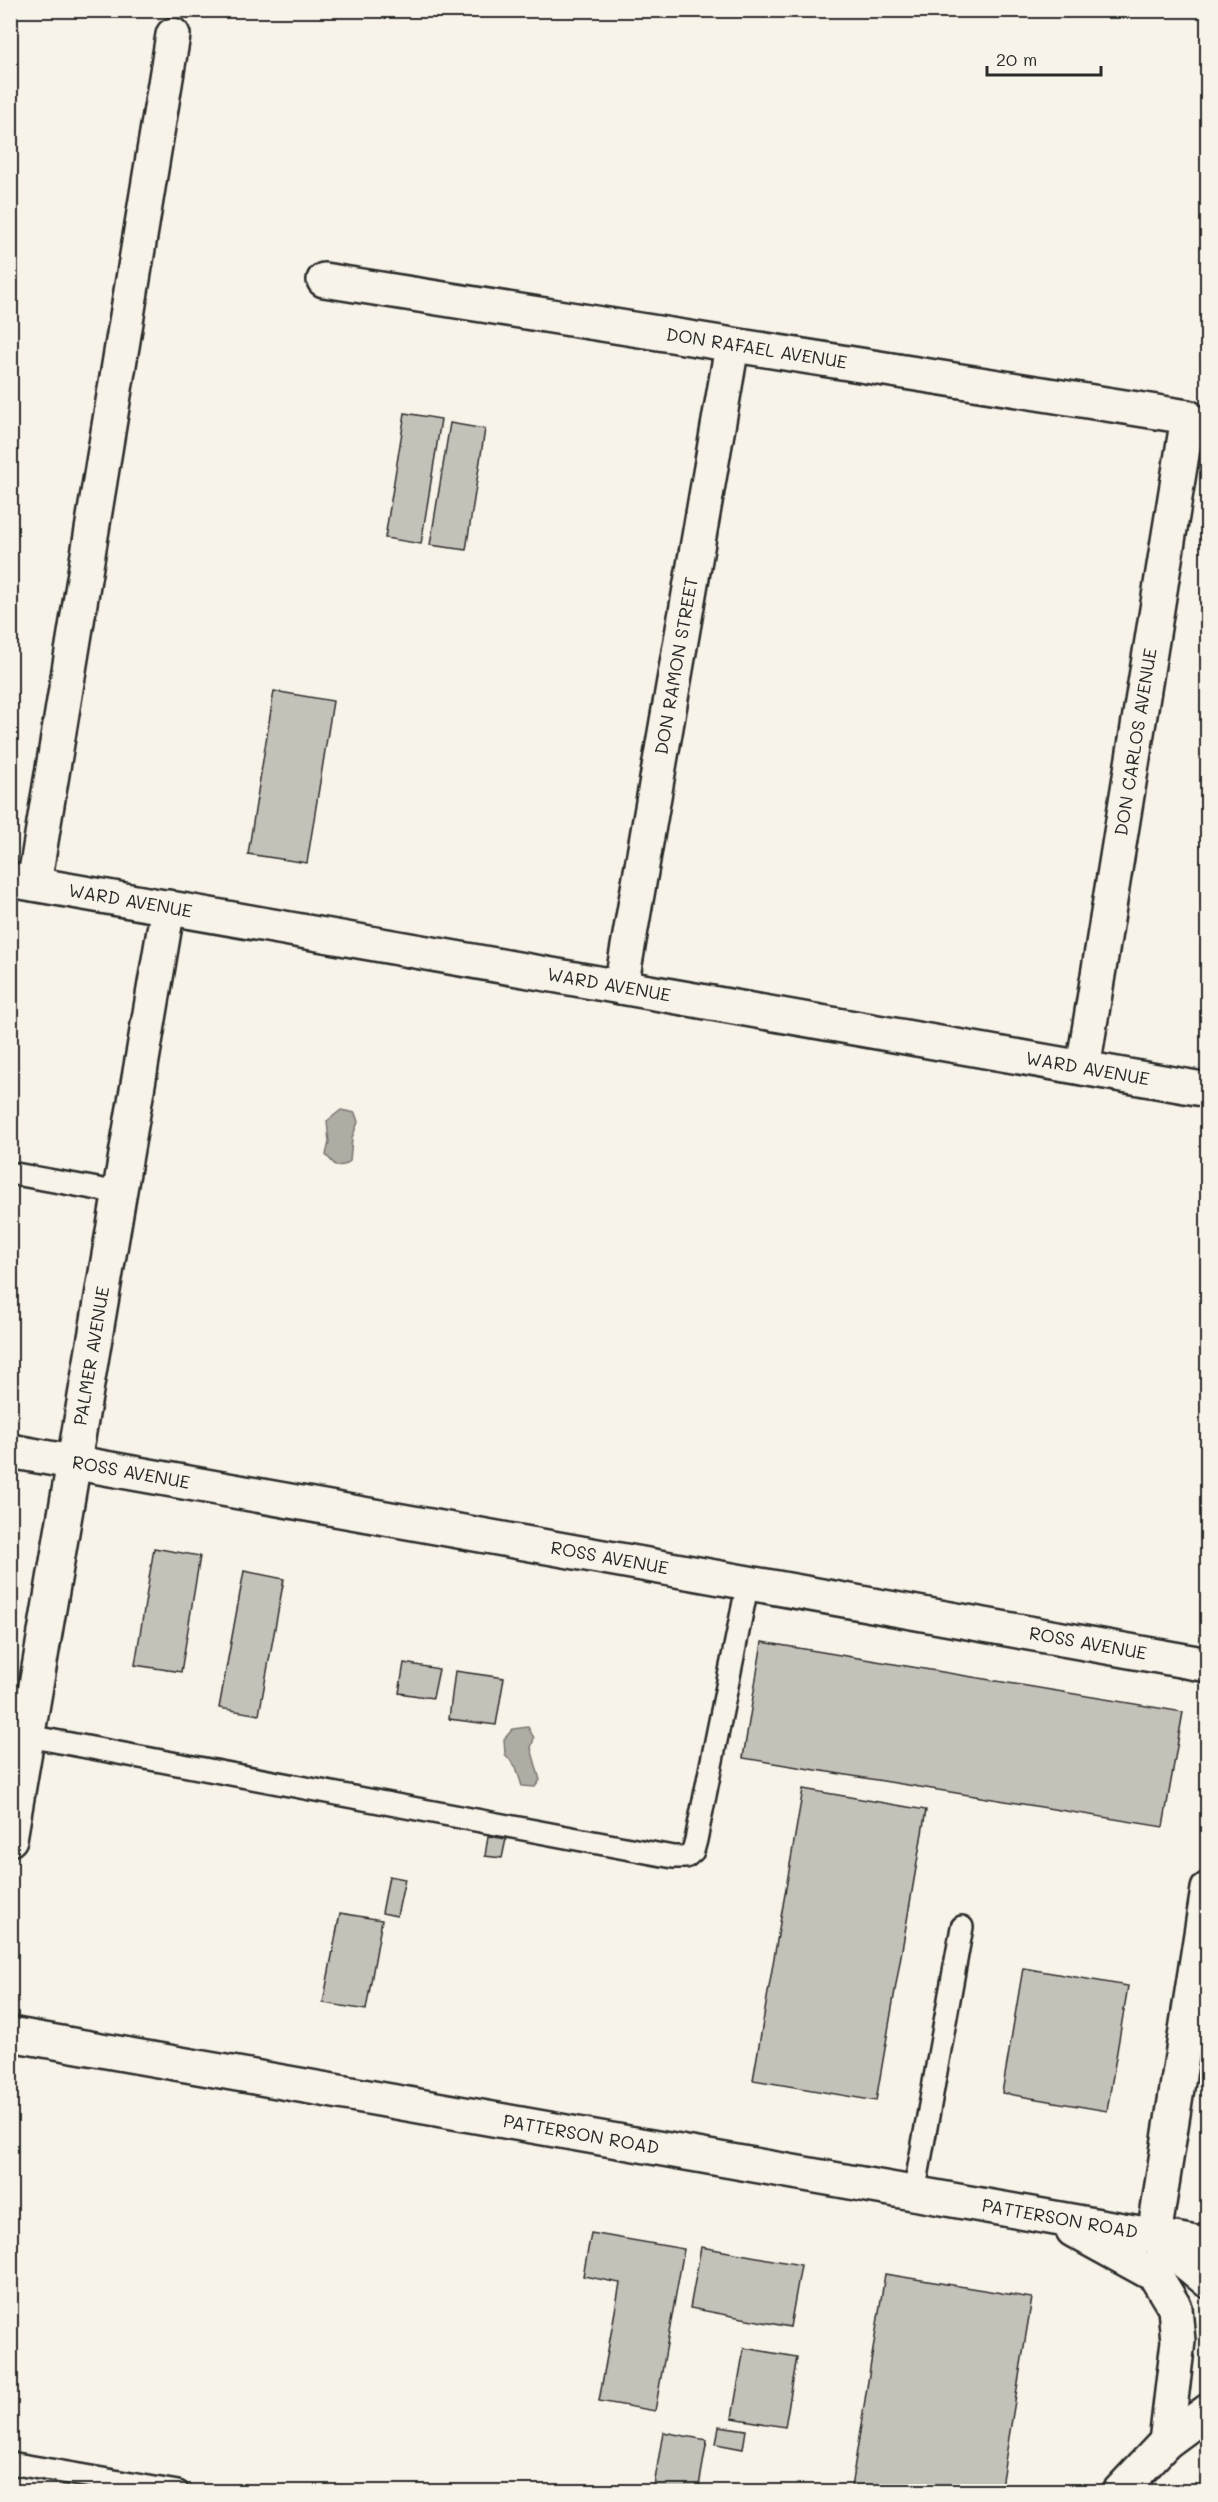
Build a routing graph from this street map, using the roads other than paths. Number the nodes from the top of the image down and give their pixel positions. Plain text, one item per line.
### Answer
1 (173, 35) dead end
2 (324, 280) dead end
3 (732, 346) junction
4 (1188, 417) joint
5 (22, 882) edge
6 (168, 908) junction
7 (621, 987) junction
8 (1083, 1068) junction
9 (1208, 1090) edge
10 (10, 1173) edge
11 (120, 1193) junction
12 (10, 1451) edge
13 (75, 1462) junction
14 (748, 1582) junction
15 (1208, 1665) edge
16 (22, 1740) edge
17 (10, 1839) edge
18 (1208, 1889) edge
19 (962, 1927) dead end
20 (10, 2034) edge
21 (914, 2194) junction
22 (1048, 2217) junction
23 (1154, 2236) junction
24 (1208, 2246) edge
25 (1208, 2281) edge
26 (1208, 2411) edge
27 (1167, 2442) junction
28 (10, 2463) edge
29 (178, 2492) edge
30 (1119, 2492) edge

1 - 5 street
2 - 3 street, DON RAFAEL AVENUE
3 - 4 street, DON RAFAEL AVENUE
3 - 7 street, DON RAMON STREET
4 - 8 street, DON CARLOS AVENUE
5 - 6 street, WARD AVENUE
6 - 7 street, WARD AVENUE
6 - 11 street, PALMER AVENUE
7 - 8 street, WARD AVENUE
8 - 9 street, WARD AVENUE
10 - 11 lane
11 - 13 street, PALMER AVENUE
12 - 13 street, ROSS AVENUE
13 - 14 street, ROSS AVENUE
13 - 16 street, PALMER AVENUE
14 - 15 street, ROSS AVENUE
14 - 16 lane
16 - 17 street, PALMER AVENUE
18 - 23 street
19 - 21 lane
20 - 21 street, PATTERSON ROAD
21 - 22 street, PATTERSON ROAD
22 - 23 street, PATTERSON ROAD
22 - 27 street
23 - 24 street, PATTERSON ROAD
23 - 25 street, PATTERSON ROAD
26 - 27 street
27 - 30 street
28 - 29 lane

